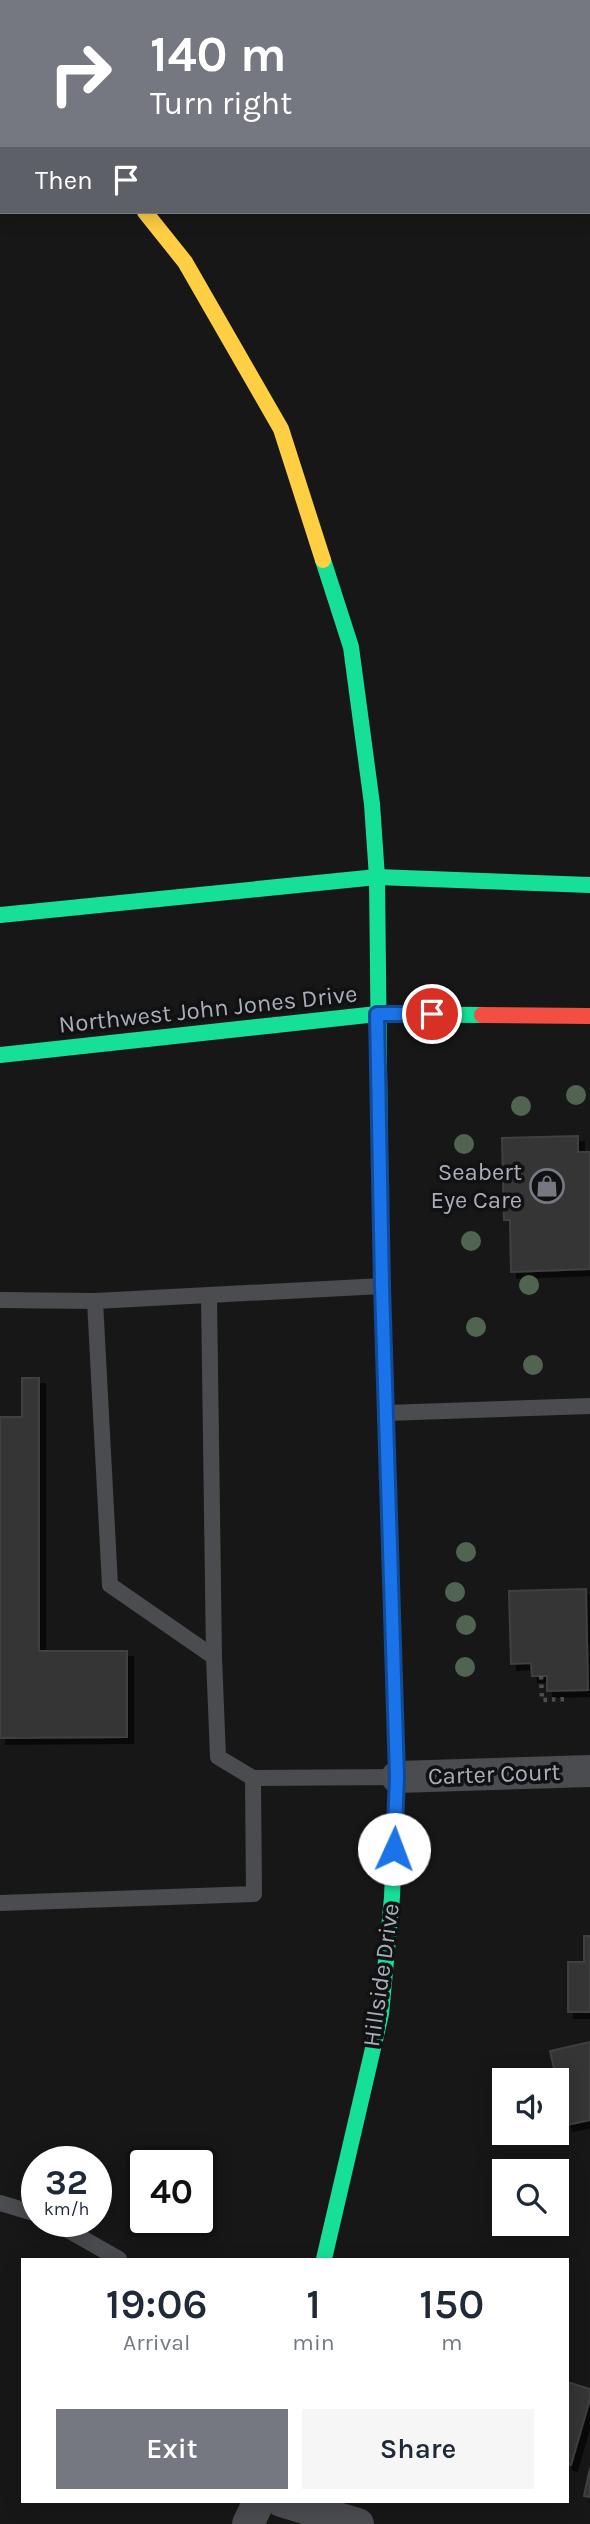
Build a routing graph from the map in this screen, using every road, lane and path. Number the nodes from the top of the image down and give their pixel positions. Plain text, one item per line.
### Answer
1 (147, 214) edge
2 (377, 877) junction
3 (590, 885) edge
4 (0, 915) edge
5 (377, 1014) junction
6 (590, 1016) edge
7 (0, 1055) edge
8 (382, 1286) junction
9 (209, 1296) junction
10 (0, 1300) edge
11 (95, 1301) junction
12 (590, 1406) edge
13 (386, 1413) junction
14 (214, 1657) junction
15 (541, 1675) dead end
16 (568, 1699) dead end
17 (590, 1771) edge
18 (397, 1777) junction
19 (253, 1778) junction
20 (0, 1903) edge
21 (0, 2203) edge
22 (21, 2209) edge
23 (80, 2237) edge
24 (117, 2258) edge
25 (324, 2258) edge
26 (258, 2503) edge
27 (288, 2503) edge
28 (248, 2524) edge
29 (358, 2524) edge

1 - 2 street, Hillside Drive
2 - 3 street
2 - 4 street
2 - 5 street, Hillside Drive
5 - 6 street, Northwest John Jones Drive
5 - 7 street, Northwest John Jones Drive
5 - 8 street, Hillside Drive
8 - 9 lane
8 - 13 street, Hillside Drive
9 - 11 lane
9 - 14 lane
10 - 11 lane
11 - 14 lane
12 - 13 lane
13 - 18 street, Hillside Drive
14 - 19 lane
15 - 16 path
17 - 18 street, Carter Court
18 - 19 lane
18 - 25 street, Hillside Drive
19 - 20 lane
21 - 22 lane
23 - 24 lane
26 - 28 street
27 - 29 street

